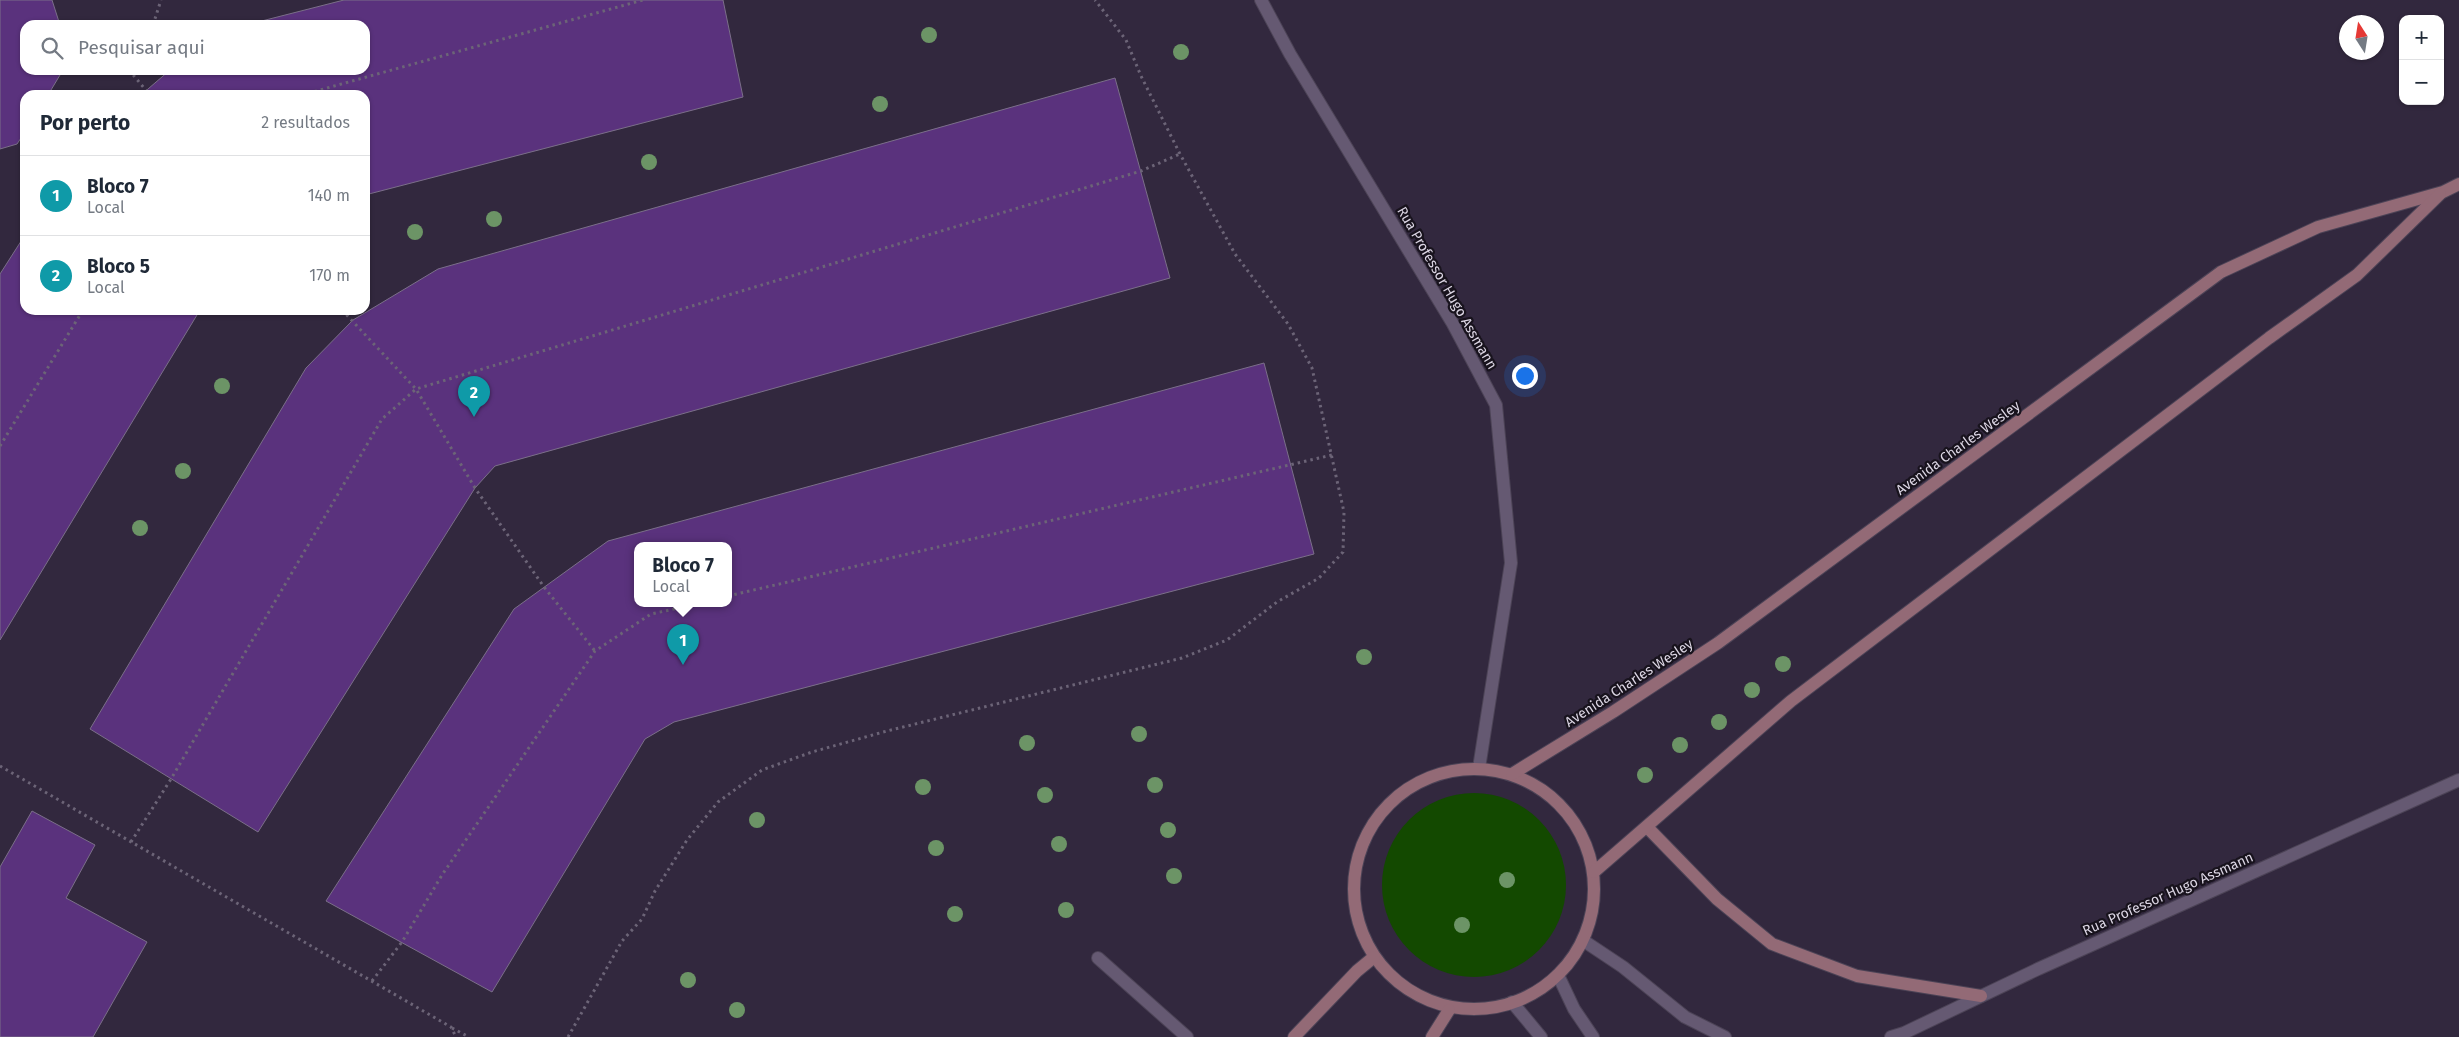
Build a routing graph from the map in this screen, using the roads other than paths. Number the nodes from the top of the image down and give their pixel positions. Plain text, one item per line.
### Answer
1 (1261, 0) edge
2 (2459, 184) edge
3 (2443, 192) junction
4 (1479, 768) junction
5 (1512, 774) junction
6 (2459, 780) edge
7 (1647, 827) junction
8 (1594, 872) junction
9 (1584, 941) junction
10 (1374, 957) junction
11 (1098, 958) dead end
12 (1558, 975) junction
13 (1981, 996) junction
14 (1512, 1002) junction
15 (1449, 1010) junction
16 (1188, 1037) edge
17 (1294, 1037) edge
18 (1432, 1037) edge
19 (1541, 1037) edge
20 (1593, 1037) edge
21 (1725, 1037) edge
22 (1891, 1037) edge

1 - 4 street, Rua Professor Hugo Assmann
2 - 3 street, Avenida Charles Wesley
3 - 5 street, Avenida Charles Wesley
3 - 7 street, Avenida Charles Wesley
4 - 5 street
4 - 10 street
5 - 8 street
6 - 13 street, Rua Professor Hugo Assmann
7 - 8 street, Avenida Charles Wesley
7 - 13 street
8 - 9 street
9 - 12 street
9 - 21 street
10 - 15 street
10 - 17 street
11 - 16 street
12 - 14 street
12 - 20 street
13 - 22 street, Rua Professor Hugo Assmann
14 - 15 street
14 - 19 street
15 - 18 street

